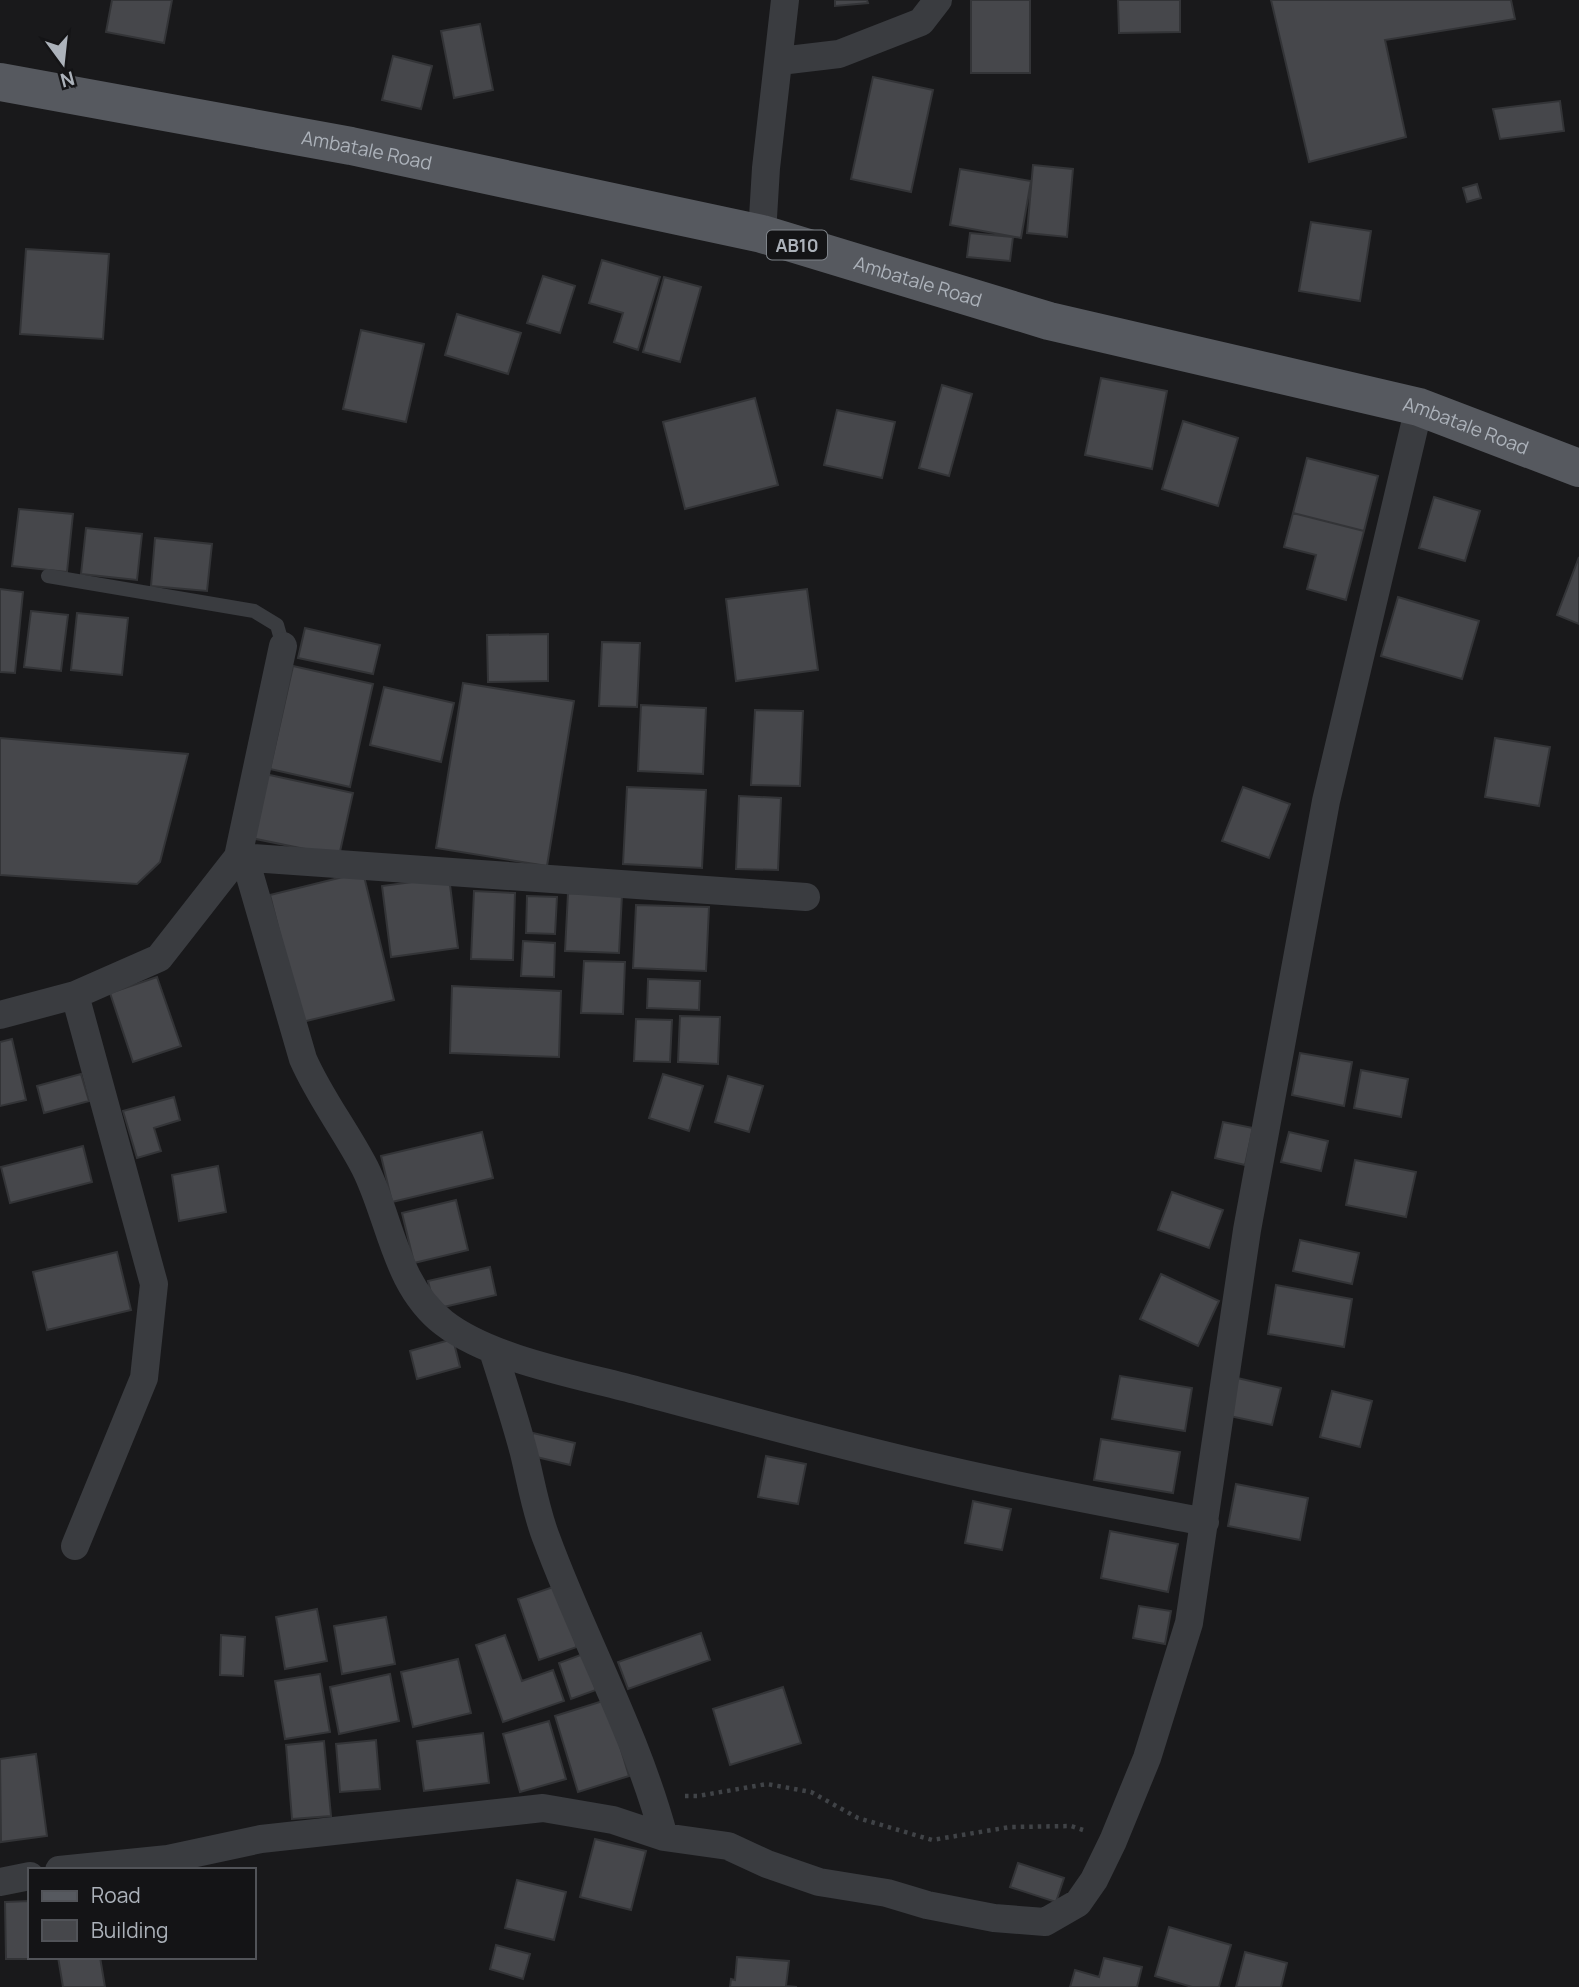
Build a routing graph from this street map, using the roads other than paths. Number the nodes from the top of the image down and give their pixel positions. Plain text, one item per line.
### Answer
1 (785, 0) edge
2 (937, 0) edge
3 (780, 61) junction
4 (0, 82) edge
5 (762, 234) junction
6 (1419, 407) junction
7 (1579, 468) edge
8 (48, 576) dead end
9 (283, 646) joint
10 (238, 856) junction
11 (806, 897) dead end
12 (75, 995) junction
13 (0, 1015) edge
14 (493, 1351) junction
15 (1205, 1522) junction
16 (75, 1546) dead end
17 (664, 1837) junction
18 (79, 1868) edge
19 (28, 1876) edge
20 (0, 1882) edge

1 - 3 street
2 - 3 street
3 - 5 street
4 - 5 main road, Ambatale Road / AB10
5 - 6 main road, Ambatale Road / AB10
6 - 7 main road, Ambatale Road / AB10
6 - 15 street
8 - 9 lane
9 - 10 street
10 - 11 street
10 - 12 street
10 - 14 street
12 - 13 street
12 - 16 street
14 - 15 street
14 - 17 street
15 - 17 street
17 - 18 street
19 - 20 street

